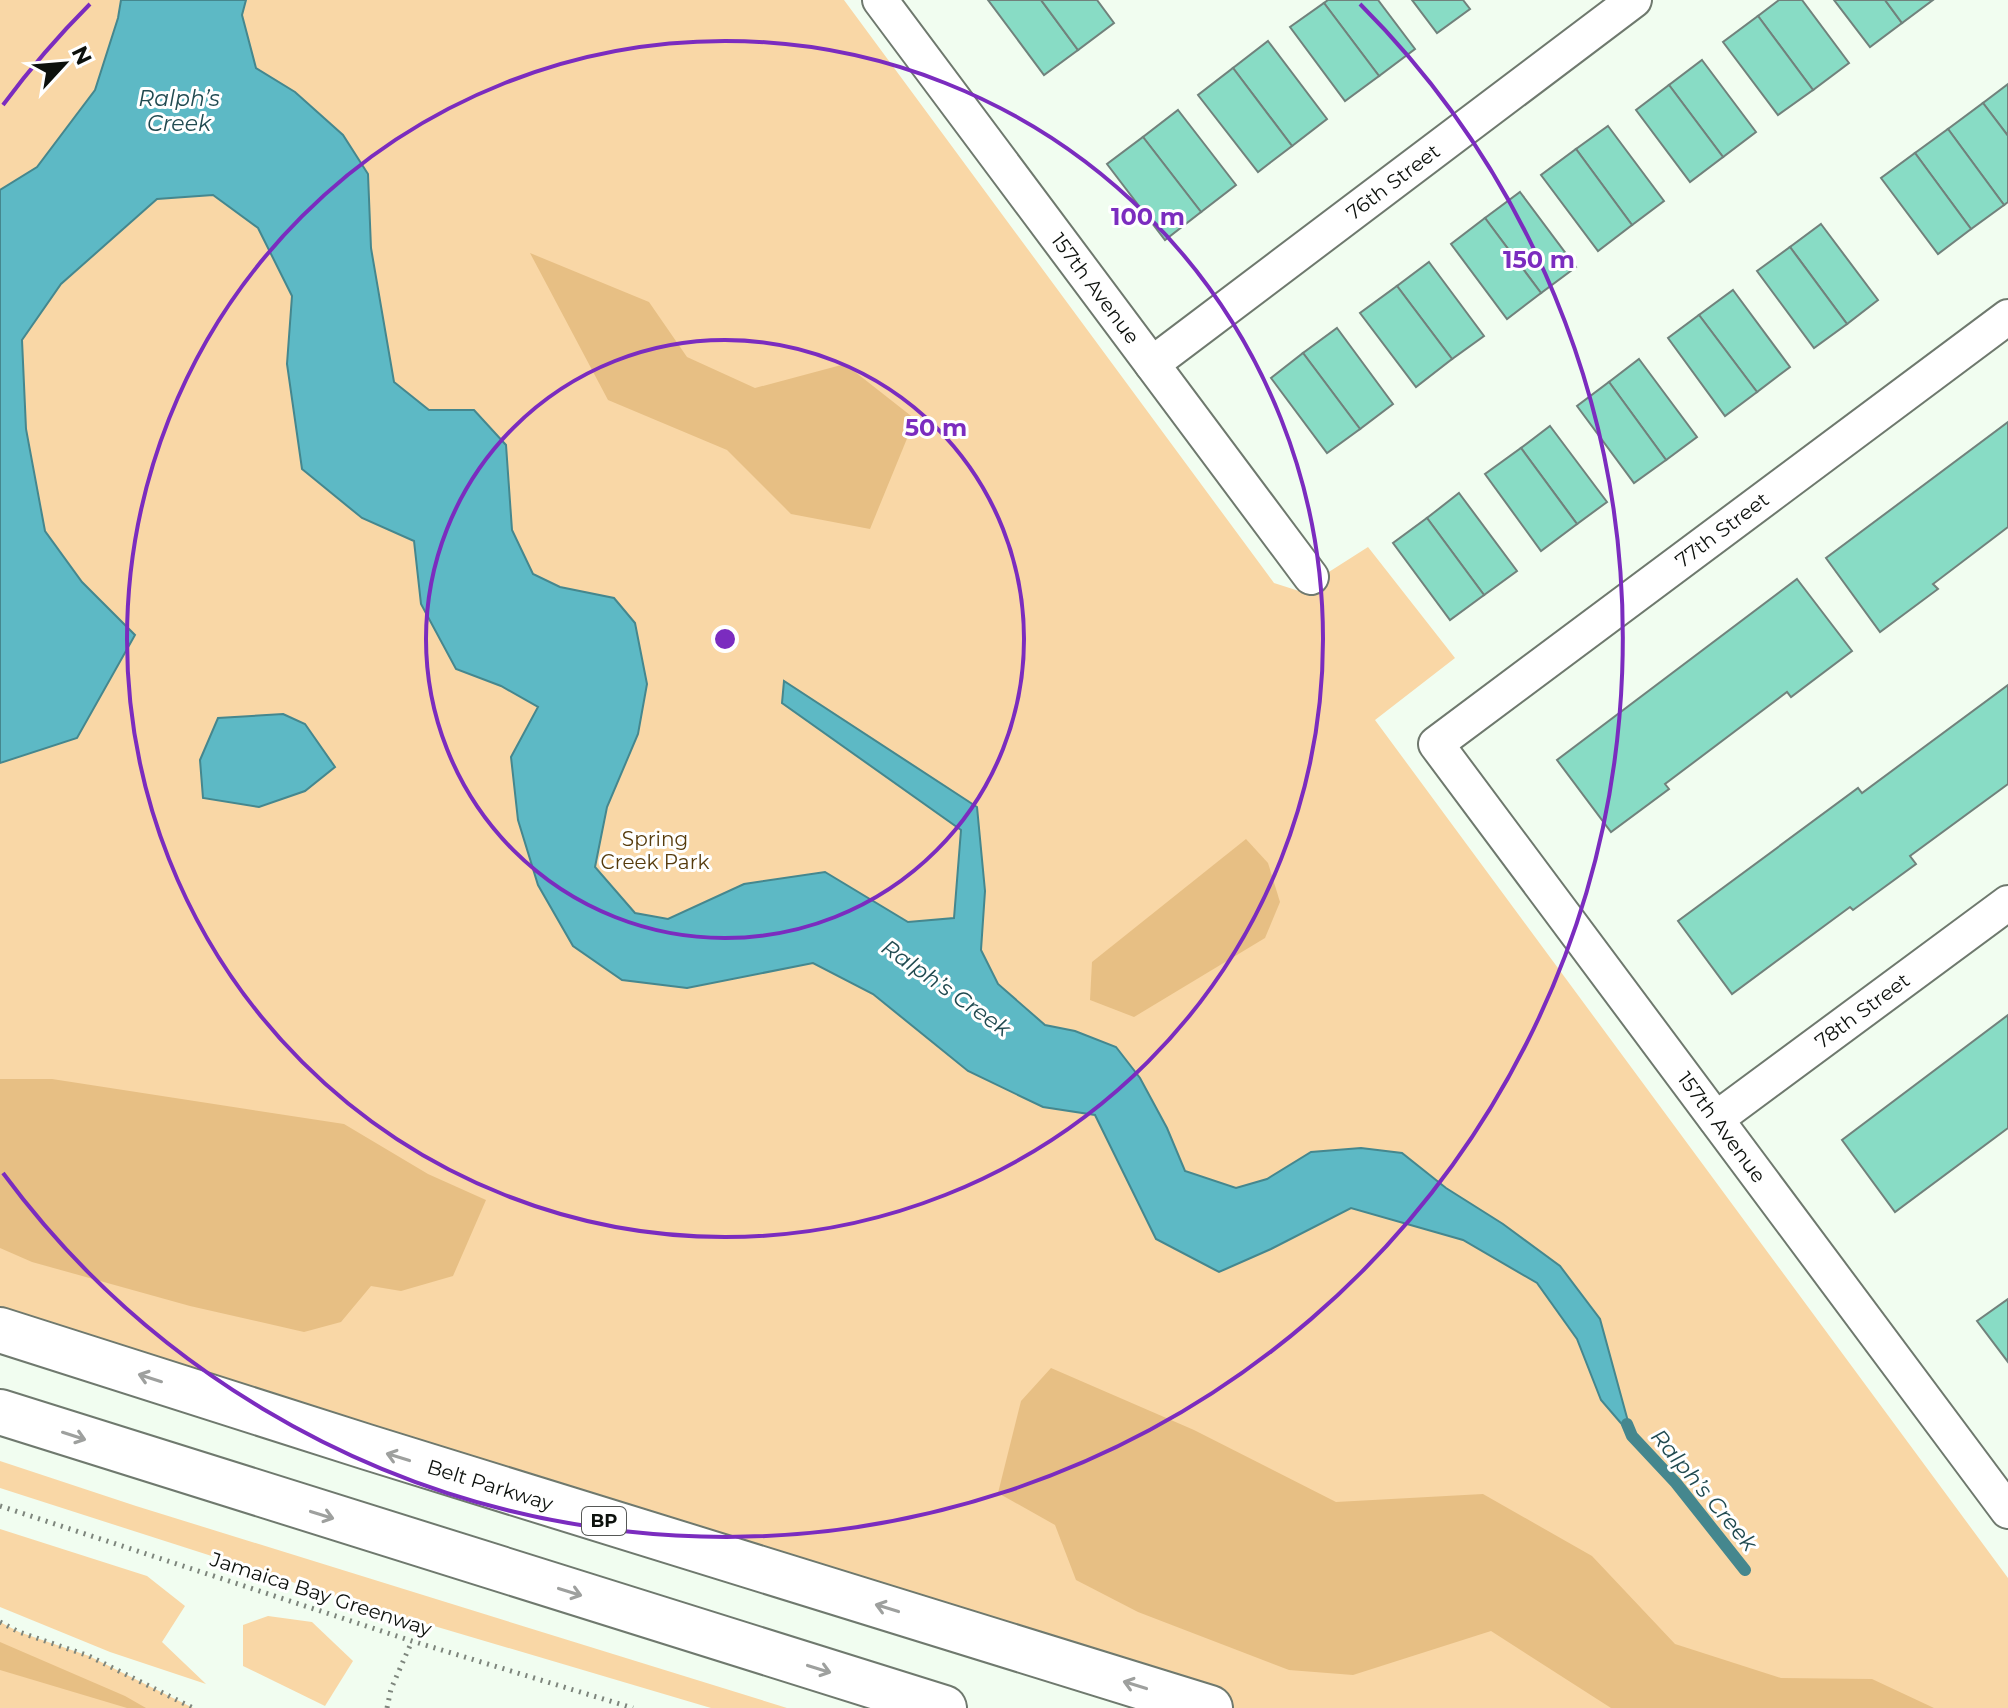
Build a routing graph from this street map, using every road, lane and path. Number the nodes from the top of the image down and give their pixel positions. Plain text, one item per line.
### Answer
1 (880, 0) edge
2 (1634, 0) edge
3 (2008, 317) edge
4 (1152, 364) junction
5 (1311, 577) dead end
6 (1436, 744) joint
7 (2008, 903) edge
8 (1716, 1119) junction
9 (0, 1330) edge
10 (0, 1412) edge
11 (0, 1506) edge
12 (2008, 1511) edge
13 (0, 1622) edge
14 (412, 1641) junction
15 (193, 1708) edge
16 (387, 1708) edge
17 (633, 1708) edge
18 (944, 1708) edge
19 (1210, 1708) edge

1 - 4 street, 157th Avenue
2 - 4 street, 76th Street
3 - 6 street, 77th Street
4 - 5 street, 157th Avenue
6 - 8 street, 157th Avenue
7 - 8 street, 78th Street
8 - 12 street, 157th Avenue
19 -> 9 highway, Belt Parkway / BP
10 -> 18 highway
11 - 14 path, Jamaica Bay Greenway
13 - 15 path
14 - 16 path
14 - 17 path, Jamaica Bay Greenway

